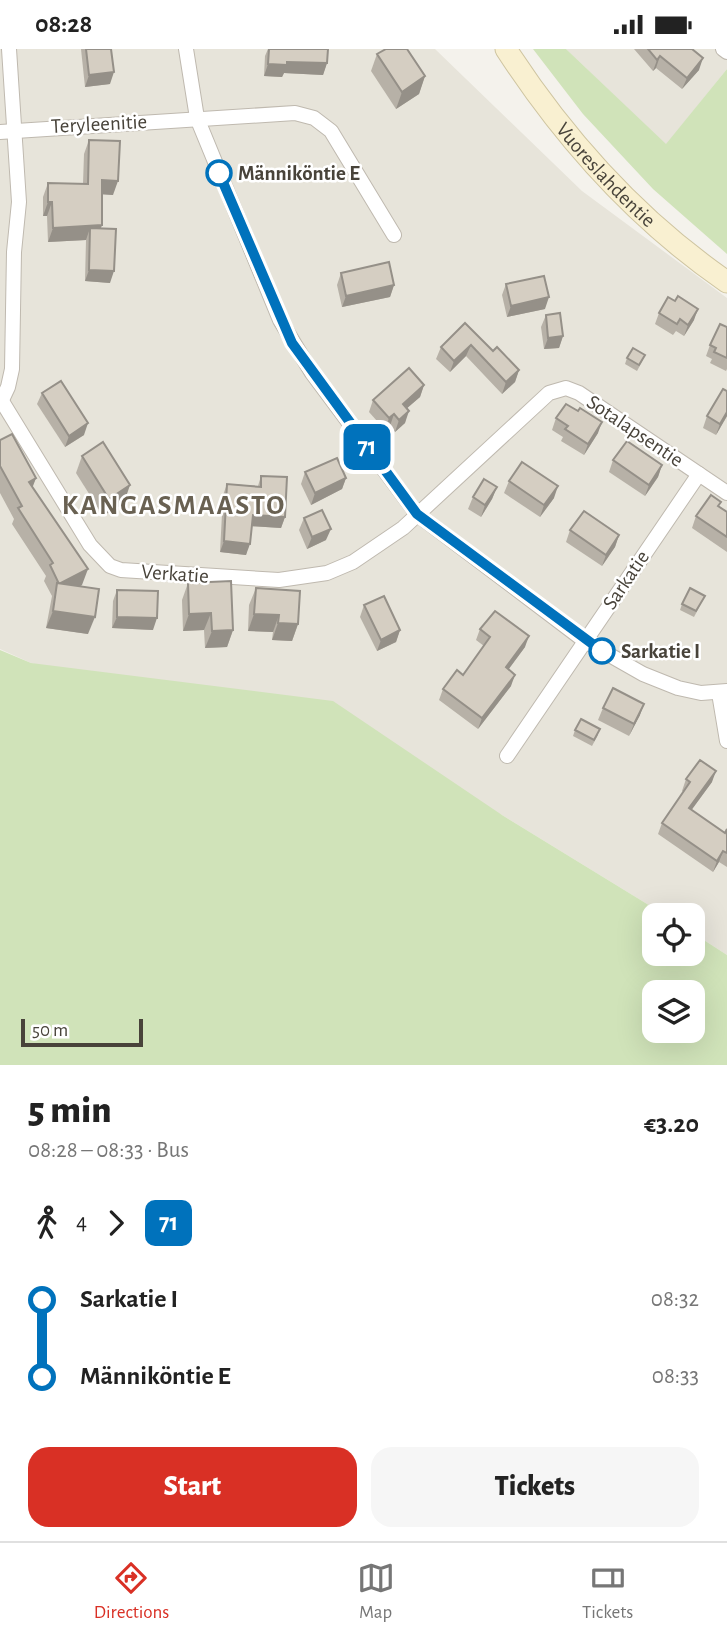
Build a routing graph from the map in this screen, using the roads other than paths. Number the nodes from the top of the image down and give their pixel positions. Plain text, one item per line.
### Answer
1 (9, 49) edge
2 (186, 49) edge
3 (506, 49) edge
4 (197, 118) junction
5 (16, 129) junction
6 (0, 132) edge
7 (394, 235) dead end
8 (727, 282) edge
9 (1, 404) edge
10 (699, 474) junction
11 (727, 493) edge
12 (417, 514) junction
13 (585, 641) junction
14 (723, 692) edge
15 (727, 741) edge
16 (507, 757) dead end

1 - 5 street
2 - 4 street
3 - 8 street, Vuoreslahdentie
4 - 5 street, Teryleenitie
4 - 7 street, Teryleenitie
4 - 12 street
5 - 6 street, Teryleenitie
5 - 9 street
9 - 12 street, Verkatie
10 - 11 street, Sotalapsentie
10 - 12 street, Sotalapsentie
10 - 13 street, Sarkatie
12 - 13 street
13 - 14 street
13 - 16 street, Sarkatie
14 - 15 street

